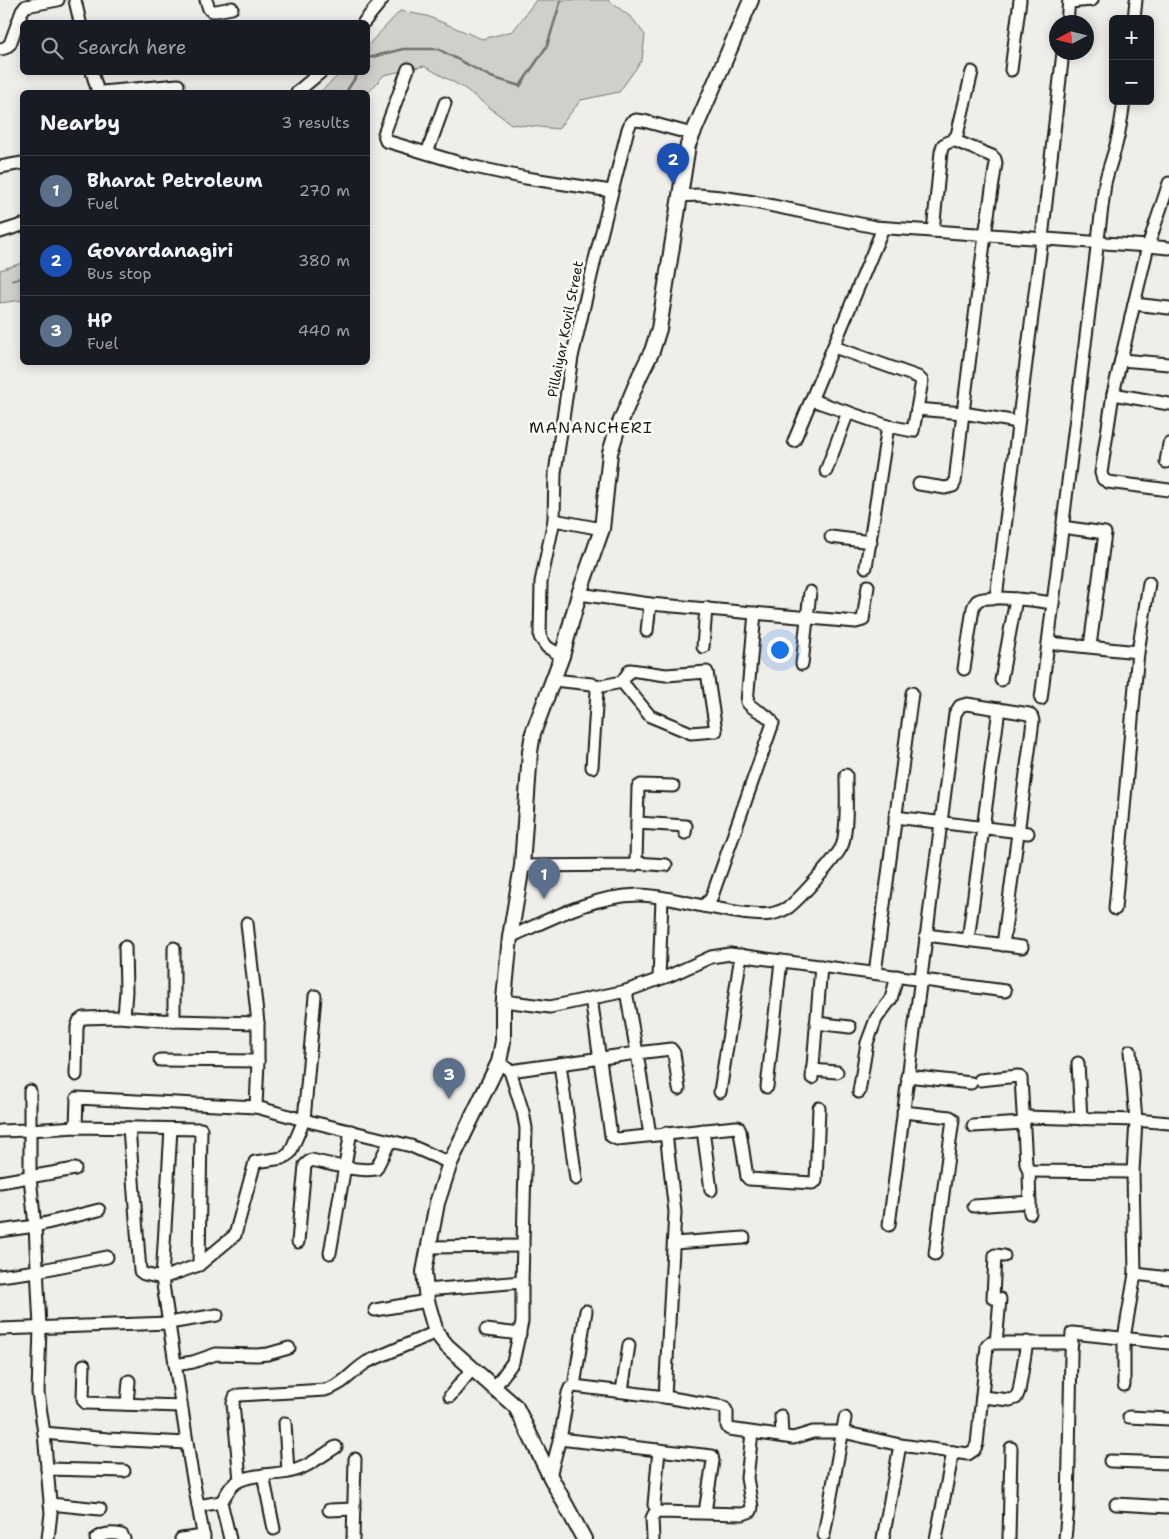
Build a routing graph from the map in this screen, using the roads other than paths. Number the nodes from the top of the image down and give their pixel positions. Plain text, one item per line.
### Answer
1 (58, 0) edge
2 (75, 0) edge
3 (206, 0) edge
4 (382, 0) edge
5 (751, 0) edge
6 (1020, 0) edge
7 (1092, 0) edge
8 (1136, 0) edge
9 (1069, 1) edge
10 (232, 8) dead end
11 (1068, 15) edge
12 (1134, 15) edge
13 (80, 20) edge
14 (366, 20) edge
15 (0, 49) edge
16 (1062, 60) edge
17 (408, 69) dead end
18 (1011, 70) dead end
19 (972, 72) dead end
20 (96, 75) edge
21 (317, 75) edge
22 (178, 85) dead end
23 (98, 90) edge
24 (124, 90) edge
25 (299, 90) edge
26 (445, 104) dead end
27 (1124, 105) edge
28 (692, 134) junction
29 (953, 140) junction
30 (427, 153) junction
31 (20, 163) edge
32 (0, 167) edge
33 (1169, 183) edge
34 (611, 191) junction
35 (679, 196) junction
36 (20, 226) edge
37 (883, 228) junction
38 (932, 231) junction
39 (0, 232) edge
40 (985, 235) junction
41 (1042, 238) junction
42 (1096, 243) junction
43 (1148, 246) junction
44 (1169, 248) edge
45 (1134, 304) junction
46 (1169, 308) edge
47 (834, 347) junction
48 (1121, 360) junction
49 (1169, 364) edge
50 (1113, 394) junction
51 (812, 400) junction
52 (1169, 404) edge
53 (917, 409) junction
54 (848, 412) junction
55 (963, 413) junction
56 (1018, 422) junction
57 (888, 426) junction
58 (794, 441) dead end
59 (1169, 444) edge
60 (1166, 462) dead end
61 (826, 471) dead end
62 (919, 484) dead end
63 (1169, 490) edge
64 (554, 520) junction
65 (1062, 527) junction
66 (602, 529) junction
67 (831, 537) dead end
68 (871, 542) junction
69 (866, 567) dead end
70 (1149, 583) dead end
71 (868, 586) dead end
72 (810, 592) dead end
73 (579, 594) junction
74 (996, 598) junction
75 (1016, 599) junction
76 (1053, 603) junction
77 (650, 604) junction
78 (706, 608) junction
79 (755, 613) junction
80 (807, 618) junction
81 (647, 631) dead end
82 (1049, 643) junction
83 (1090, 646) junction
84 (703, 647) dead end
85 (1138, 652) junction
86 (562, 656) junction
87 (802, 664) dead end
88 (964, 669) dead end
89 (553, 680) junction
90 (1001, 680) dead end
91 (622, 682) junction
92 (596, 687) junction
93 (912, 693) dead end
94 (1040, 699) dead end
95 (999, 710) junction
96 (592, 767) dead end
97 (846, 774) dead end
98 (673, 786) dead end
99 (895, 817) junction
100 (637, 823) junction
101 (942, 823) junction
102 (983, 828) junction
103 (685, 833) dead end
104 (1023, 833) junction
105 (635, 863) junction
106 (666, 864) dead end
107 (522, 866) junction
108 (662, 898) junction
109 (703, 906) junction
110 (1115, 910) dead end
111 (247, 923) dead end
112 (926, 935) junction
113 (510, 937) junction
114 (968, 940) junction
115 (1003, 945) junction
116 (125, 947) dead end
117 (1022, 947) dead end
118 (174, 948) dead end
119 (741, 955) junction
120 (781, 961) junction
121 (821, 966) junction
122 (874, 973) junction
123 (896, 976) junction
124 (659, 979) junction
125 (920, 979) junction
126 (626, 991) junction
127 (1005, 991) dead end
128 (315, 996) dead end
129 (591, 998) junction
130 (504, 1000) junction
131 (124, 1017) junction
132 (174, 1021) junction
133 (258, 1023) junction
134 (816, 1023) junction
135 (850, 1026) dead end
136 (1130, 1051) dead end
137 (637, 1053) junction
138 (599, 1058) junction
139 (160, 1060) dead end
140 (258, 1061) junction
141 (1078, 1063) dead end
142 (560, 1064) junction
143 (505, 1066) junction
144 (837, 1072) dead end
145 (76, 1075) dead end
146 (908, 1076) junction
147 (767, 1088) dead end
148 (679, 1089) dead end
149 (30, 1090) dead end
150 (720, 1092) dead end
151 (860, 1092) dead end
152 (256, 1107) junction
153 (819, 1108) dead end
154 (903, 1112) junction
155 (1081, 1119) junction
156 (304, 1120) junction
157 (1024, 1120) junction
158 (1136, 1120) junction
159 (1169, 1123) edge
160 (973, 1126) dead end
161 (76, 1127) junction
162 (129, 1128) junction
163 (171, 1129) junction
164 (0, 1130) edge
165 (29, 1130) junction
166 (703, 1130) junction
167 (351, 1131) junction
168 (666, 1133) junction
169 (650, 1135) junction
170 (390, 1141) junction
171 (450, 1163) junction
172 (344, 1167) junction
173 (75, 1169) dead end
174 (1030, 1171) junction
175 (1133, 1172) junction
176 (30, 1177) junction
177 (576, 1179) dead end
178 (0, 1182) edge
179 (711, 1190) dead end
180 (974, 1206) dead end
181 (99, 1210) dead end
182 (889, 1225) dead end
183 (35, 1226) junction
184 (0, 1231) edge
185 (744, 1238) dead end
186 (298, 1242) dead end
187 (674, 1243) junction
188 (523, 1246) junction
189 (428, 1247) junction
190 (330, 1254) dead end
191 (934, 1254) dead end
192 (1004, 1256) dead end
193 (107, 1257) dead end
194 (199, 1265) junction
195 (37, 1271) junction
196 (1134, 1274) junction
197 (0, 1276) edge
198 (162, 1278) junction
199 (1169, 1278) edge
200 (522, 1282) junction
201 (426, 1296) junction
202 (375, 1310) dead end
203 (586, 1310) dead end
204 (217, 1315) dead end
205 (169, 1323) junction
206 (40, 1327) junction
207 (0, 1329) edge
208 (486, 1330) dead end
209 (436, 1332) junction
210 (520, 1334) junction
211 (1124, 1338) junction
212 (1027, 1342) junction
213 (996, 1343) junction
214 (1072, 1343) junction
215 (1169, 1343) edge
216 (629, 1345) dead end
217 (289, 1348) dead end
218 (84, 1365) dead end
219 (175, 1365) junction
220 (472, 1368) junction
221 (129, 1381) dead end
222 (1124, 1385) dead end
223 (574, 1386) junction
224 (495, 1387) junction
225 (622, 1392) junction
226 (450, 1396) dead end
227 (665, 1397) junction
228 (982, 1397) junction
229 (127, 1404) junction
230 (181, 1406) junction
231 (781, 1416) dead end
232 (1129, 1417) dead end
233 (845, 1418) dead end
234 (1169, 1419) edge
235 (285, 1423) dead end
236 (843, 1432) junction
237 (752, 1433) junction
238 (44, 1434) junction
239 (782, 1436) junction
240 (559, 1439) junction
241 (187, 1442) junction
242 (900, 1444) junction
243 (336, 1447) dead end
244 (1011, 1448) dead end
245 (659, 1450) junction
246 (953, 1452) junction
247 (355, 1460) dead end
248 (1110, 1461) dead end
249 (1169, 1463) edge
250 (47, 1469) junction
251 (124, 1471) dead end
252 (288, 1472) junction
253 (263, 1475) junction
254 (550, 1476) junction
255 (240, 1480) junction
256 (221, 1502) junction
257 (50, 1504) junction
258 (1116, 1504) dead end
259 (654, 1505) dead end
260 (198, 1506) junction
261 (1169, 1507) edge
262 (100, 1509) dead end
263 (354, 1509) junction
264 (329, 1510) dead end
265 (705, 1512) junction
266 (274, 1529) dead end
267 (824, 1535) dead end
268 (204, 1538) edge
269 (48, 1539) edge
270 (96, 1539) edge
271 (124, 1539) edge
272 (181, 1539) edge
273 (230, 1539) edge
274 (353, 1539) edge
275 (584, 1539) edge
276 (653, 1539) edge
277 (883, 1539) edge
278 (936, 1539) edge
279 (1010, 1539) edge
280 (1065, 1539) edge

1 - 15 street
2 - 13 street
3 - 10 street
4 - 14 street
5 - 28 main road
6 - 18 street
7 - 9 street
8 - 12 street
9 - 11 street
16 - 41 street
17 - 30 street
19 - 29 street
20 - 23 street
21 - 25 street
22 - 24 street
26 - 30 street
27 - 42 street
28 - 34 street, Pillaiyar Kovil Street
28 - 35 main road
29 - 38 street
29 - 40 street
30 - 34 street
31 - 32 street
33 - 43 street
34 - 64 street, Pillaiyar Kovil Street
35 - 37 street
35 - 66 main road
36 - 39 street
37 - 38 street
37 - 47 street
38 - 40 street
40 - 41 street
40 - 55 street
41 - 42 street
41 - 56 street
42 - 43 street
42 - 65 street
43 - 44 street
43 - 45 street
45 - 46 street
45 - 48 street
47 - 51 street
47 - 53 street
48 - 49 street
48 - 50 street
50 - 52 street
50 - 63 street
51 - 54 street
51 - 58 street
53 - 55 street
53 - 57 street
54 - 57 street
54 - 61 street
55 - 56 street
55 - 62 street
56 - 74 street
57 - 68 street
59 - 60 street
64 - 66 street
64 - 86 street, Pillaiyar Kovil Street
65 - 76 street
65 - 83 street
66 - 73 main road
67 - 68 street
68 - 69 street
70 - 85 street
71 - 80 street
72 - 80 street
73 - 77 street
73 - 86 main road
74 - 75 street
74 - 88 street
75 - 76 street
75 - 90 street
76 - 82 street
77 - 78 street
77 - 81 street
78 - 79 street
78 - 84 street
79 - 80 street
79 - 109 street
80 - 87 street
82 - 83 street
82 - 94 street
83 - 85 street
85 - 110 street
86 - 89 main road
89 - 92 street
89 - 107 main road
91 - 91 street
91 - 92 street
92 - 96 street
93 - 99 street
95 - 101 street
95 - 102 street
95 - 104 street
97 - 109 street
98 - 100 street
99 - 101 street
99 - 122 street
100 - 103 street
100 - 105 street
101 - 102 street
101 - 112 street
102 - 104 street
102 - 114 street
104 - 115 street
105 - 106 street
105 - 107 street
107 - 113 main road
108 - 109 street
108 - 113 street
108 - 124 street
111 - 133 street
112 - 114 street
112 - 125 street
113 - 130 main road
114 - 115 street
115 - 117 street
116 - 131 street
118 - 132 street
119 - 120 street
119 - 124 street
119 - 150 street
120 - 121 street
120 - 147 street
121 - 122 street
121 - 134 street
122 - 123 street
123 - 125 street
123 - 151 street
124 - 126 street
125 - 127 street
125 - 146 street
126 - 129 street
126 - 137 street
128 - 156 street
129 - 130 street
129 - 138 street
130 - 143 main road
131 - 132 street
131 - 145 street
132 - 133 street
133 - 140 street
134 - 135 street
134 - 144 street
136 - 158 street
137 - 138 street
137 - 148 street
137 - 169 street
138 - 142 street
138 - 169 street
139 - 140 street
140 - 152 street
141 - 155 street
142 - 143 street
142 - 177 street
143 - 171 main road
143 - 188 street
146 - 154 street
146 - 157 street
149 - 165 street
152 - 156 street
152 - 161 street
153 - 166 street
154 - 182 street
154 - 191 street
155 - 157 street
155 - 158 street
156 - 167 street
156 - 194 street
157 - 160 street
157 - 174 street
158 - 159 street
158 - 175 street
161 - 162 street
161 - 165 street
162 - 163 street
162 - 198 street
163 - 194 street
163 - 198 street
164 - 165 street
165 - 176 street
166 - 168 street
166 - 179 street
167 - 170 street
167 - 172 street
168 - 169 street
168 - 187 street
170 - 171 street
170 - 172 street
171 - 189 main road
172 - 186 street
172 - 190 street
173 - 176 street
174 - 175 street
174 - 180 street
175 - 196 street
176 - 178 street
176 - 183 street
181 - 183 street
183 - 184 street
183 - 195 street
185 - 187 street
187 - 227 street
188 - 189 street
188 - 200 street
189 - 201 main road
192 - 213 street
193 - 195 street
194 - 198 street
195 - 197 street
195 - 206 street
196 - 199 street
196 - 211 street
198 - 205 street
200 - 201 street
200 - 210 street
201 - 202 street
201 - 209 main road
203 - 223 street
204 - 205 street
205 - 206 street
205 - 219 street
206 - 207 street
206 - 238 street
208 - 210 street
209 - 220 main road
209 - 255 street
210 - 224 street
211 - 214 street
211 - 215 street
211 - 222 street
212 - 213 street
212 - 214 street
212 - 228 street
213 - 228 street
214 - 280 street
216 - 225 street
217 - 219 street
218 - 229 street
219 - 230 street
220 - 224 main road
220 - 226 street
221 - 229 street
223 - 225 street
223 - 240 street
224 - 254 main road
225 - 227 street
227 - 237 street
228 - 246 street
229 - 230 street
230 - 241 street
231 - 239 street
232 - 234 street
233 - 236 street
235 - 252 street
236 - 239 street
236 - 242 street
236 - 267 street
237 - 239 street
237 - 265 street
238 - 241 street
238 - 250 street
240 - 245 street
240 - 254 street
241 - 260 street
242 - 246 street
242 - 277 street
243 - 252 street
244 - 279 street
245 - 259 street
245 - 265 street
246 - 278 street
247 - 263 street
248 - 249 street
250 - 251 street
250 - 257 street
252 - 253 street
253 - 255 street
253 - 266 street
254 - 275 main road
255 - 256 street
256 - 260 street
256 - 273 street
257 - 262 street
257 - 269 street
258 - 261 street
260 - 268 street
263 - 264 street
263 - 274 street
265 - 276 street
268 - 272 street
270 - 271 street

